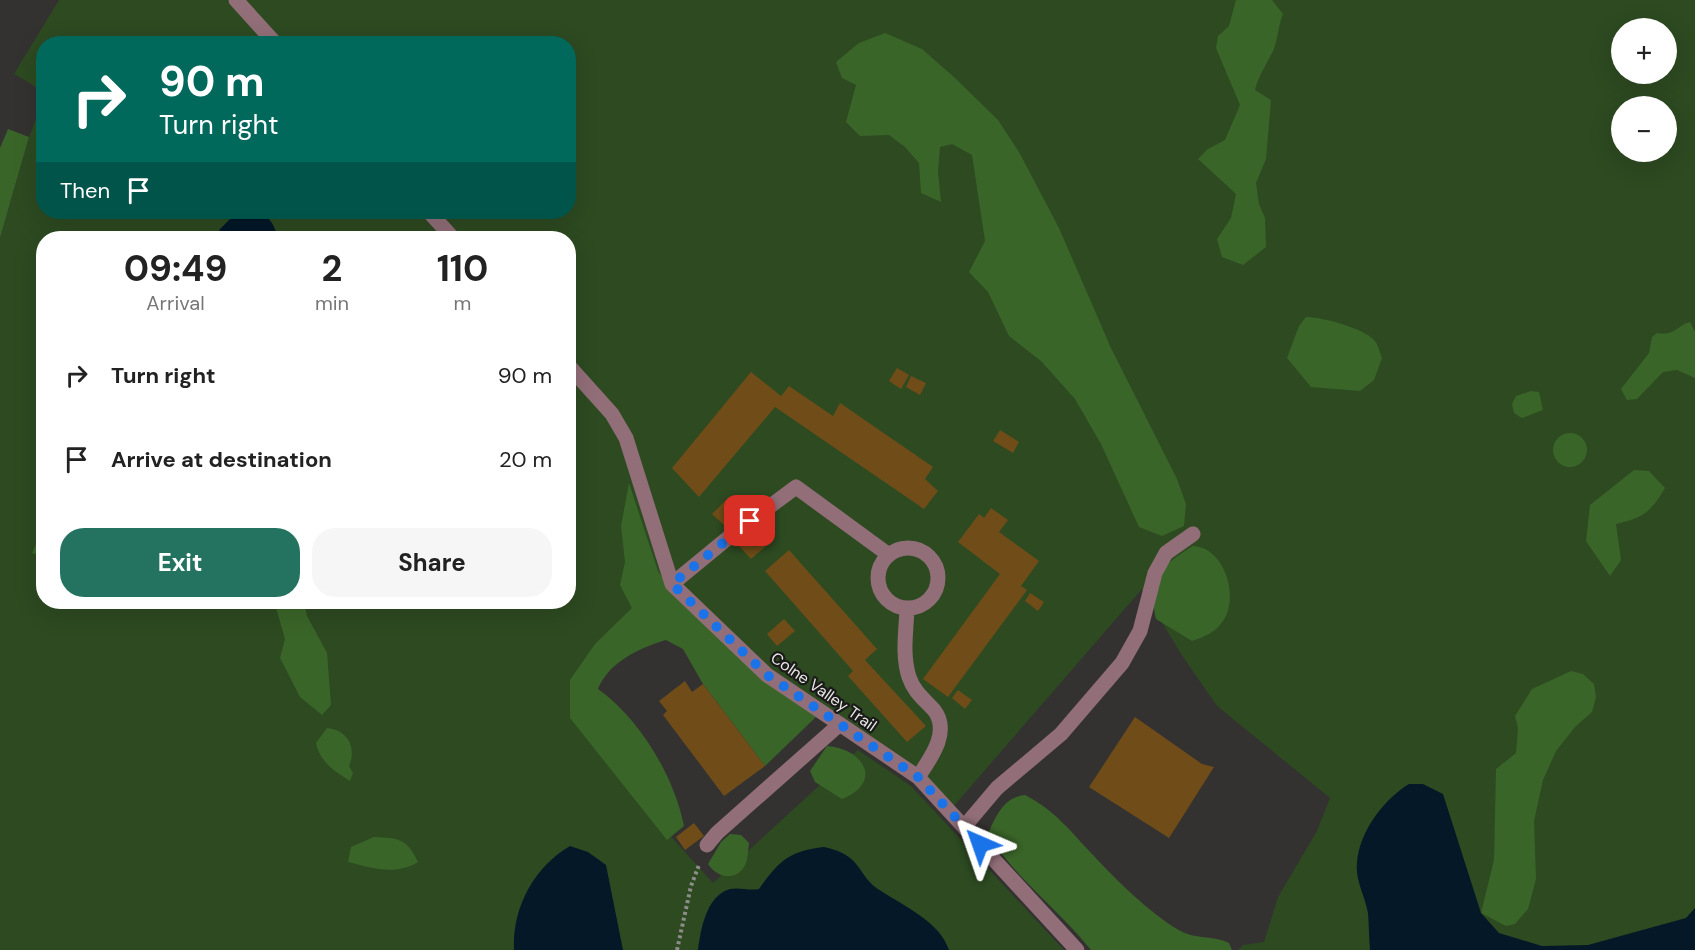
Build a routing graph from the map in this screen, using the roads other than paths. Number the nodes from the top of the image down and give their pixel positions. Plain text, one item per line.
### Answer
1 (236, 0) edge
2 (269, 36) edge
3 (435, 219) edge
4 (447, 231) edge
5 (576, 374) edge
6 (1193, 534) dead end
7 (889, 555) junction
8 (672, 584) junction
9 (907, 609) junction
10 (840, 724) junction
11 (918, 777) junction
12 (964, 827) junction
13 (707, 845) road end
14 (1077, 950) edge

1 - 2 street
3 - 4 street
5 - 8 street, Colne Valley Trail
6 - 12 street
7 - 8 street
7 - 9 street
7 - 9 street
8 - 10 street, Colne Valley Trail
9 - 11 street
10 - 11 street, Colne Valley Trail
10 - 13 street
11 - 12 street, Colne Valley Trail
12 - 14 street, Colne Valley Trail

